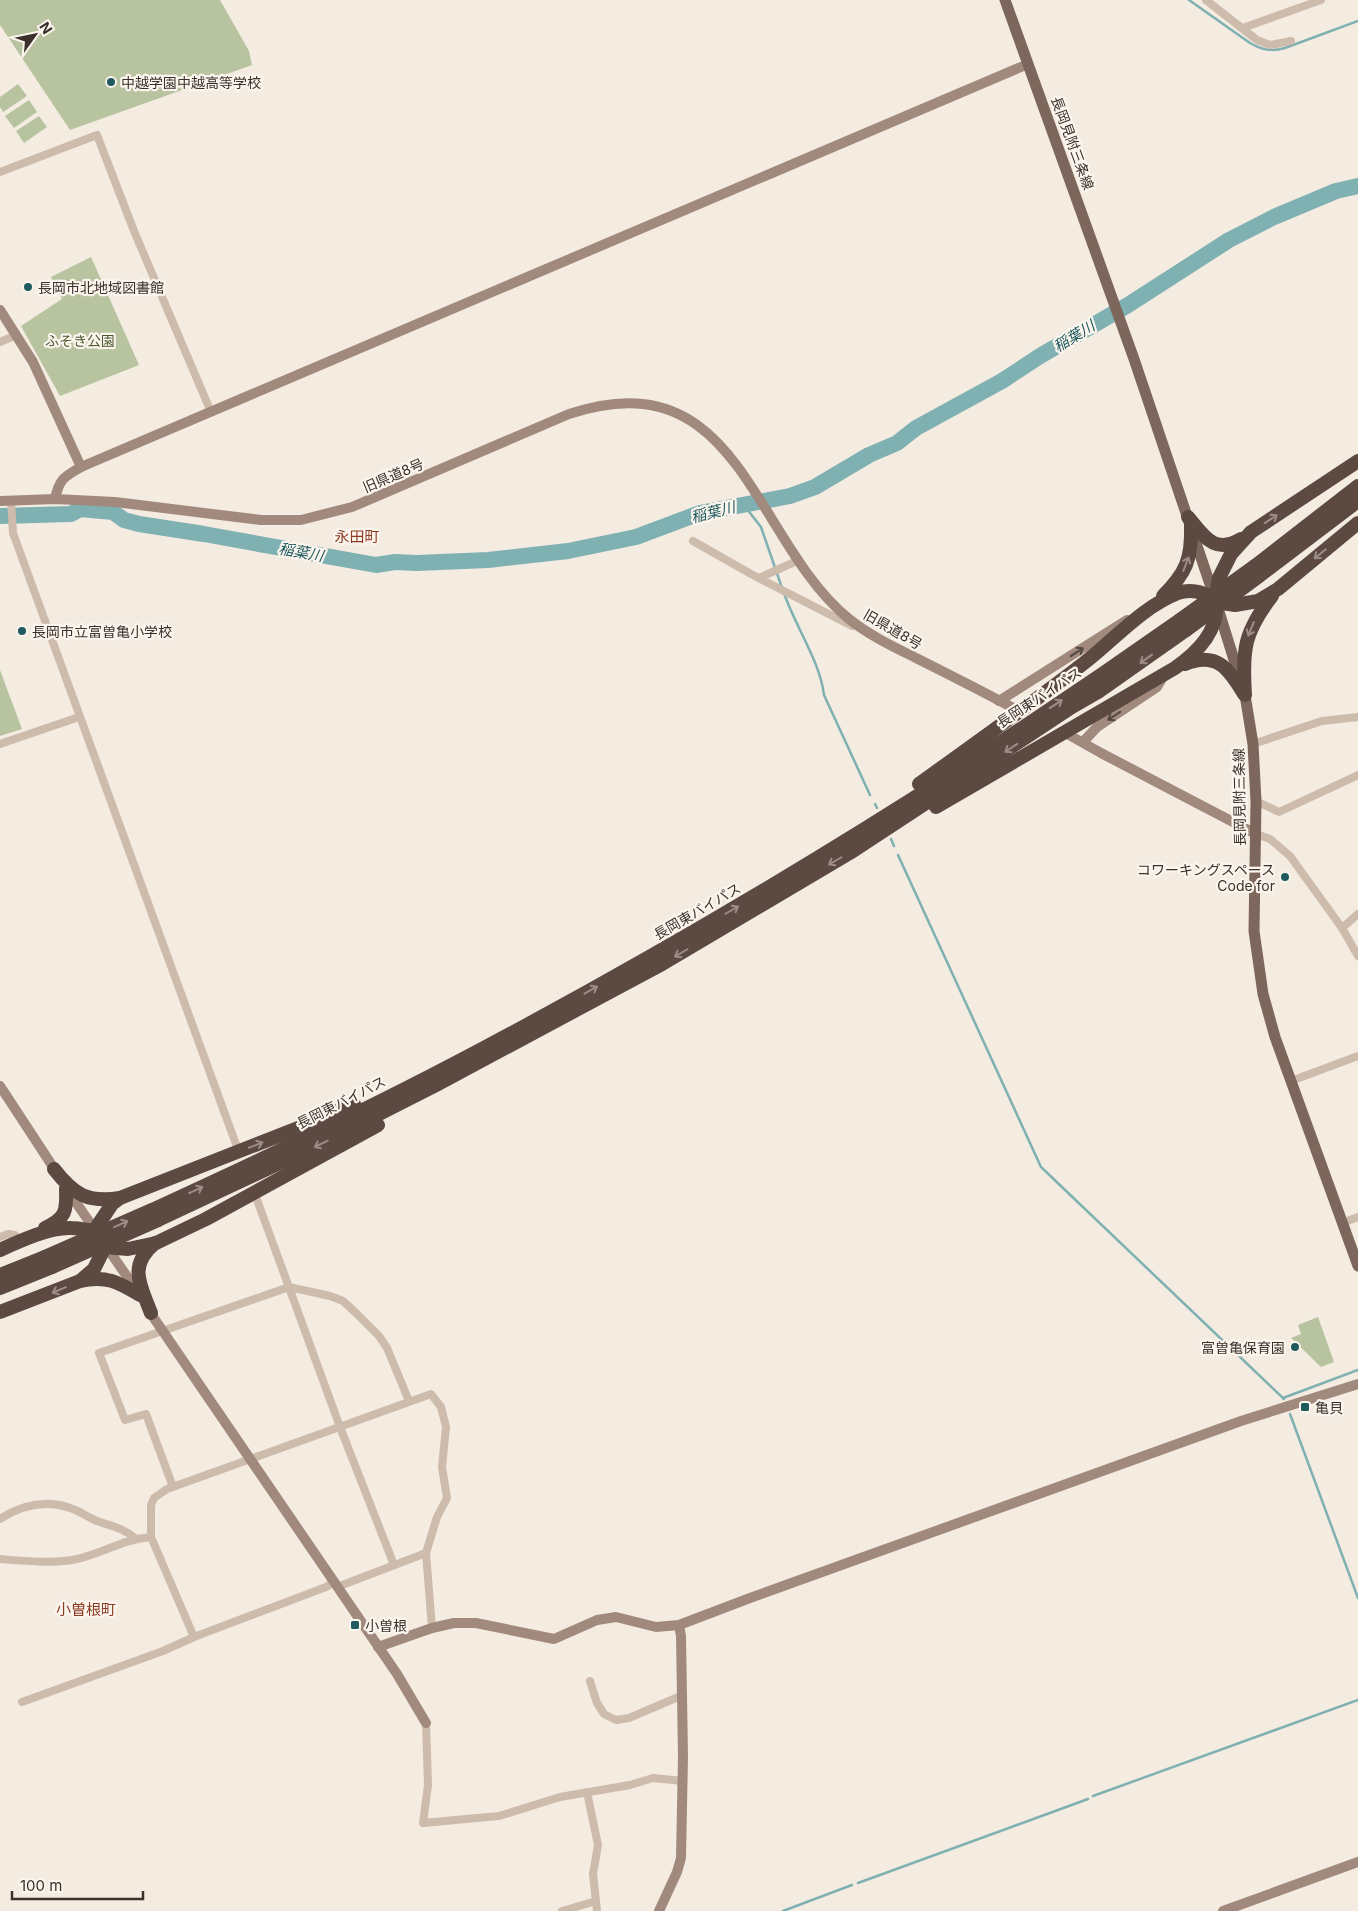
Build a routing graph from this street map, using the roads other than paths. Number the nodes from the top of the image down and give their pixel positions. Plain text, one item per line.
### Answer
1 (1005, 0) edge
2 (1206, 0) edge
3 (1321, 0) edge
4 (1243, 28) junction
5 (1291, 41) dead end
6 (1028, 64) junction
7 (0, 172) edge
8 (0, 310) edge
9 (16, 335) junction
10 (0, 342) edge
11 (212, 412) junction
12 (1358, 461) edge
13 (81, 467) junction
14 (1358, 486) edge
15 (55, 499) junction
16 (11, 500) junction
17 (0, 501) edge
18 (1358, 501) edge
19 (1189, 521) junction
20 (1358, 523) edge
21 (1251, 532) junction
22 (693, 541) dead end
23 (799, 560) junction
24 (1257, 571) junction
25 (759, 578) junction
26 (1278, 589) junction
27 (1216, 600) junction
28 (1141, 615) junction
29 (1183, 625) junction
30 (879, 639) junction
31 (1170, 671) junction
32 (1245, 695) junction
33 (999, 701) junction
34 (1015, 709) dead end
35 (80, 717) junction
36 (1358, 717) edge
37 (1070, 736) dead end
38 (1083, 742) junction
39 (0, 744) edge
40 (1253, 744) junction
41 (1358, 775) edge
42 (1256, 802) junction
43 (883, 817) junction
44 (1256, 834) junction
45 (878, 835) junction
46 (1358, 914) edge
47 (1342, 928) junction
48 (1358, 956) edge
49 (565, 1005) junction
50 (544, 1029) junction
51 (1357, 1059) edge
52 (1291, 1081) junction
53 (0, 1086) edge
54 (237, 1147) dead end
55 (54, 1169) junction
56 (66, 1189) junction
57 (256, 1197) dead end
58 (120, 1198) junction
59 (155, 1215) junction
60 (1358, 1217) edge
61 (1342, 1223) junction
62 (94, 1232) junction
63 (0, 1236) edge
64 (24, 1240) junction
65 (156, 1243) junction
66 (105, 1247) junction
67 (0, 1250) edge
68 (48, 1262) junction
69 (1358, 1266) edge
70 (0, 1275) edge
71 (80, 1281) junction
72 (289, 1287) junction
73 (0, 1288) edge
74 (140, 1295) junction
75 (0, 1312) edge
76 (151, 1314) junction
77 (162, 1331) junction
78 (1358, 1384) edge
79 (409, 1401) junction
80 (340, 1427) junction
81 (249, 1460) junction
82 (174, 1487) junction
83 (0, 1518) edge
84 (151, 1537) junction
85 (135, 1538) junction
86 (426, 1553) junction
87 (0, 1559) edge
88 (394, 1565) junction
89 (335, 1584) junction
90 (679, 1625) junction
91 (432, 1628) junction
92 (194, 1637) junction
93 (378, 1647) junction
94 (590, 1681) dead end
95 (683, 1695) junction
96 (22, 1702) dead end
97 (426, 1723) joint
98 (683, 1781) junction
99 (587, 1792) junction
100 (1358, 1862) edge
101 (596, 1901) junction
102 (562, 1911) edge
103 (597, 1911) edge
104 (659, 1911) edge
105 (1223, 1911) edge

1 - 6 main road, 長岡見附三条線
2 - 4 street
3 - 4 street
4 - 5 street
6 - 11 street
6 - 19 main road, 長岡見附三条線
7 - 11 street
8 - 9 street
9 - 10 street
9 - 13 street
11 - 13 street
21 -> 12 highway
13 - 15 street
14 - 24 highway, 長岡東バイパス
15 - 16 street, 旧県道8号
15 - 23 street, 旧県道8号
16 - 17 street, 旧県道8号
16 - 35 street
18 - 24 highway, 長岡東バイパス
19 - 21 highway
19 - 27 main road, 長岡見附三条線
28 -> 19 highway
20 -> 26 highway
21 - 27 highway
22 - 25 street
23 - 25 street
23 - 30 street, 旧県道8号
24 - 29 highway, 長岡東バイパス, bridge
25 - 30 street
26 - 27 highway
26 -> 32 highway
27 - 28 highway
27 - 31 highway
27 - 32 main road, 長岡見附三条線
33 -> 28 street
28 - 43 highway
43 -> 29 highway, 長岡東バイパス
29 -> 45 highway, 長岡東バイパス
30 - 33 street, 旧県道8号
31 - 32 highway
31 -> 38 street
31 - 45 highway
32 - 40 main road, 長岡見附三条線
33 - 34 street, 旧県道8号
35 - 39 street
35 - 54 street
36 - 40 street
37 - 38 street
38 - 44 street
40 - 42 main road, 長岡見附三条線
41 - 42 street
42 - 44 main road, 長岡見附三条線
49 -> 43 highway, 長岡東バイパス
44 - 47 street
44 - 52 main road, 長岡見附三条線
45 -> 50 highway, 長岡東バイパス
46 - 47 street
47 - 48 street
58 -> 49 highway
59 -> 49 highway, 長岡東バイパス
50 -> 59 highway, 長岡東バイパス
50 - 65 highway
51 - 52 street
52 - 61 main road, 長岡見附三条線
53 - 55 street
55 - 56 street
55 - 58 highway
56 - 62 street
56 - 64 highway
57 - 72 street
58 - 62 highway
59 - 68 highway, 長岡東バイパス, bridge
60 - 61 street
61 - 69 main road, 長岡見附三条線
62 - 64 highway
62 - 66 street
63 - 64 street
64 - 67 highway
65 - 66 highway
65 - 76 highway
66 - 71 highway
66 - 74 street
68 - 70 highway, 長岡東バイパス
68 - 73 highway, 長岡東バイパス
71 - 74 highway
71 -> 75 highway
72 - 77 street
72 - 79 street
72 - 80 street
74 - 76 street
76 - 77 street
77 - 81 street
77 - 82 street
78 - 90 street
79 - 80 street
79 - 86 street
80 - 81 street
80 - 88 street
81 - 82 street
81 - 89 street
82 - 84 street
83 - 85 street
84 - 85 street
84 - 92 street
85 - 87 street
86 - 88 street
86 - 91 street
88 - 89 street
89 - 92 street
89 - 93 street
90 - 91 street
90 - 95 street
91 - 93 street
92 - 96 street
93 - 97 street
94 - 95 street
95 - 98 street
97 - 99 street
98 - 99 street
98 - 104 street
99 - 101 street
100 - 105 street
101 - 102 street
101 - 103 street

